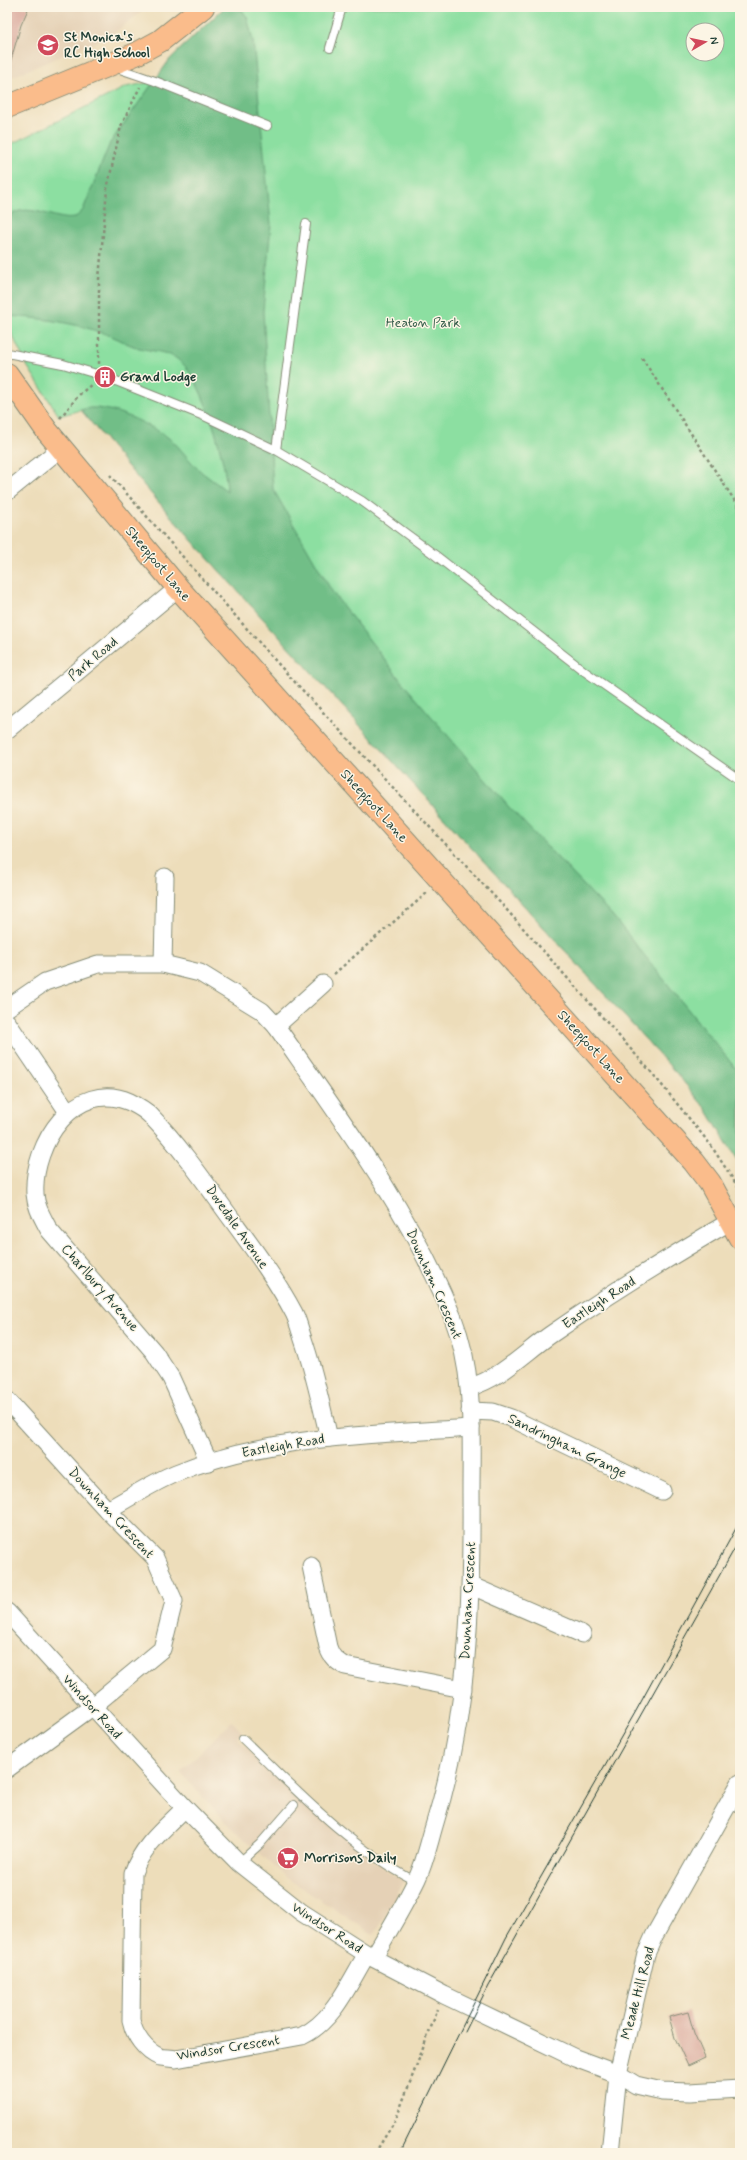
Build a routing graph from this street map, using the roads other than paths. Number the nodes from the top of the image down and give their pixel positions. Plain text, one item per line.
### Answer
1 (203, 7) edge
2 (342, 7) edge
3 (330, 48) dead end
4 (110, 66) junction
5 (9, 108) edge
6 (267, 126) dead end
7 (306, 224) dead end
8 (7, 353) edge
9 (7, 374) edge
10 (98, 374) road end
11 (111, 379) dead end
12 (61, 448) junction
13 (276, 450) junction
14 (7, 492) edge
15 (178, 588) junction
16 (7, 730) edge
17 (740, 780) edge
18 (165, 877) dead end
19 (163, 964) junction
20 (323, 984) road end
21 (7, 1008) edge
22 (7, 1022) edge
23 (276, 1026) junction
24 (68, 1112) junction
25 (735, 1229) edge
26 (470, 1387) junction
27 (7, 1400) edge
28 (470, 1411) junction
29 (471, 1428) junction
30 (329, 1438) junction
31 (209, 1462) junction
32 (662, 1491) dead end
33 (107, 1510) junction
34 (311, 1566) dead end
35 (472, 1586) junction
36 (7, 1612) edge
37 (582, 1634) dead end
38 (463, 1689) junction
39 (92, 1707) junction
40 (243, 1739) dead end
41 (7, 1769) edge
42 (740, 1783) edge
43 (294, 1806) dead end
44 (185, 1808) junction
45 (239, 1863) junction
46 (415, 1881) junction
47 (370, 1956) junction
48 (618, 2074) junction
49 (740, 2089) edge
50 (610, 2153) edge

1 - 4 main road
2 - 3 lane
4 - 5 main road
4 - 6 lane
7 - 13 lane
8 - 10 lane
9 - 12 main road, Sheepfoot Lane
11 - 13 lane
12 - 14 street
12 - 15 main road, Sheepfoot Lane
13 - 17 lane
15 - 16 street, Park Road
15 - 25 main road, Sheepfoot Lane
18 - 19 street
19 - 21 street, Downham Crescent
19 - 23 street, Downham Crescent
20 - 23 street
22 - 24 street
23 - 26 street, Downham Crescent
24 - 30 street, Dovedale Avenue
24 - 31 street, Charlbury Avenue
25 - 26 street, Eastleigh Road
26 - 28 street, Downham Crescent
27 - 33 street, Downham Crescent
28 - 29 street, Downham Crescent
28 - 32 street, Sandringham Grange
29 - 30 street, Eastleigh Road
29 - 35 street, Downham Crescent
30 - 31 street, Eastleigh Road
31 - 33 street, Eastleigh Road
33 - 39 street, Downham Crescent
34 - 38 street
35 - 37 street
35 - 38 street, Downham Crescent
36 - 39 street, Windsor Road
38 - 46 street, Downham Crescent
39 - 41 street, Downham Crescent
39 - 44 street, Windsor Road
40 - 46 lane
42 - 48 street, Meade Hill Road
43 - 45 lane
44 - 45 street, Windsor Road
44 - 47 street, Windsor Crescent
45 - 47 street, Windsor Road
46 - 47 street, Downham Crescent
47 - 48 street, Windsor Road
48 - 49 street, Windsor Road
48 - 50 street, Meade Hill Road

